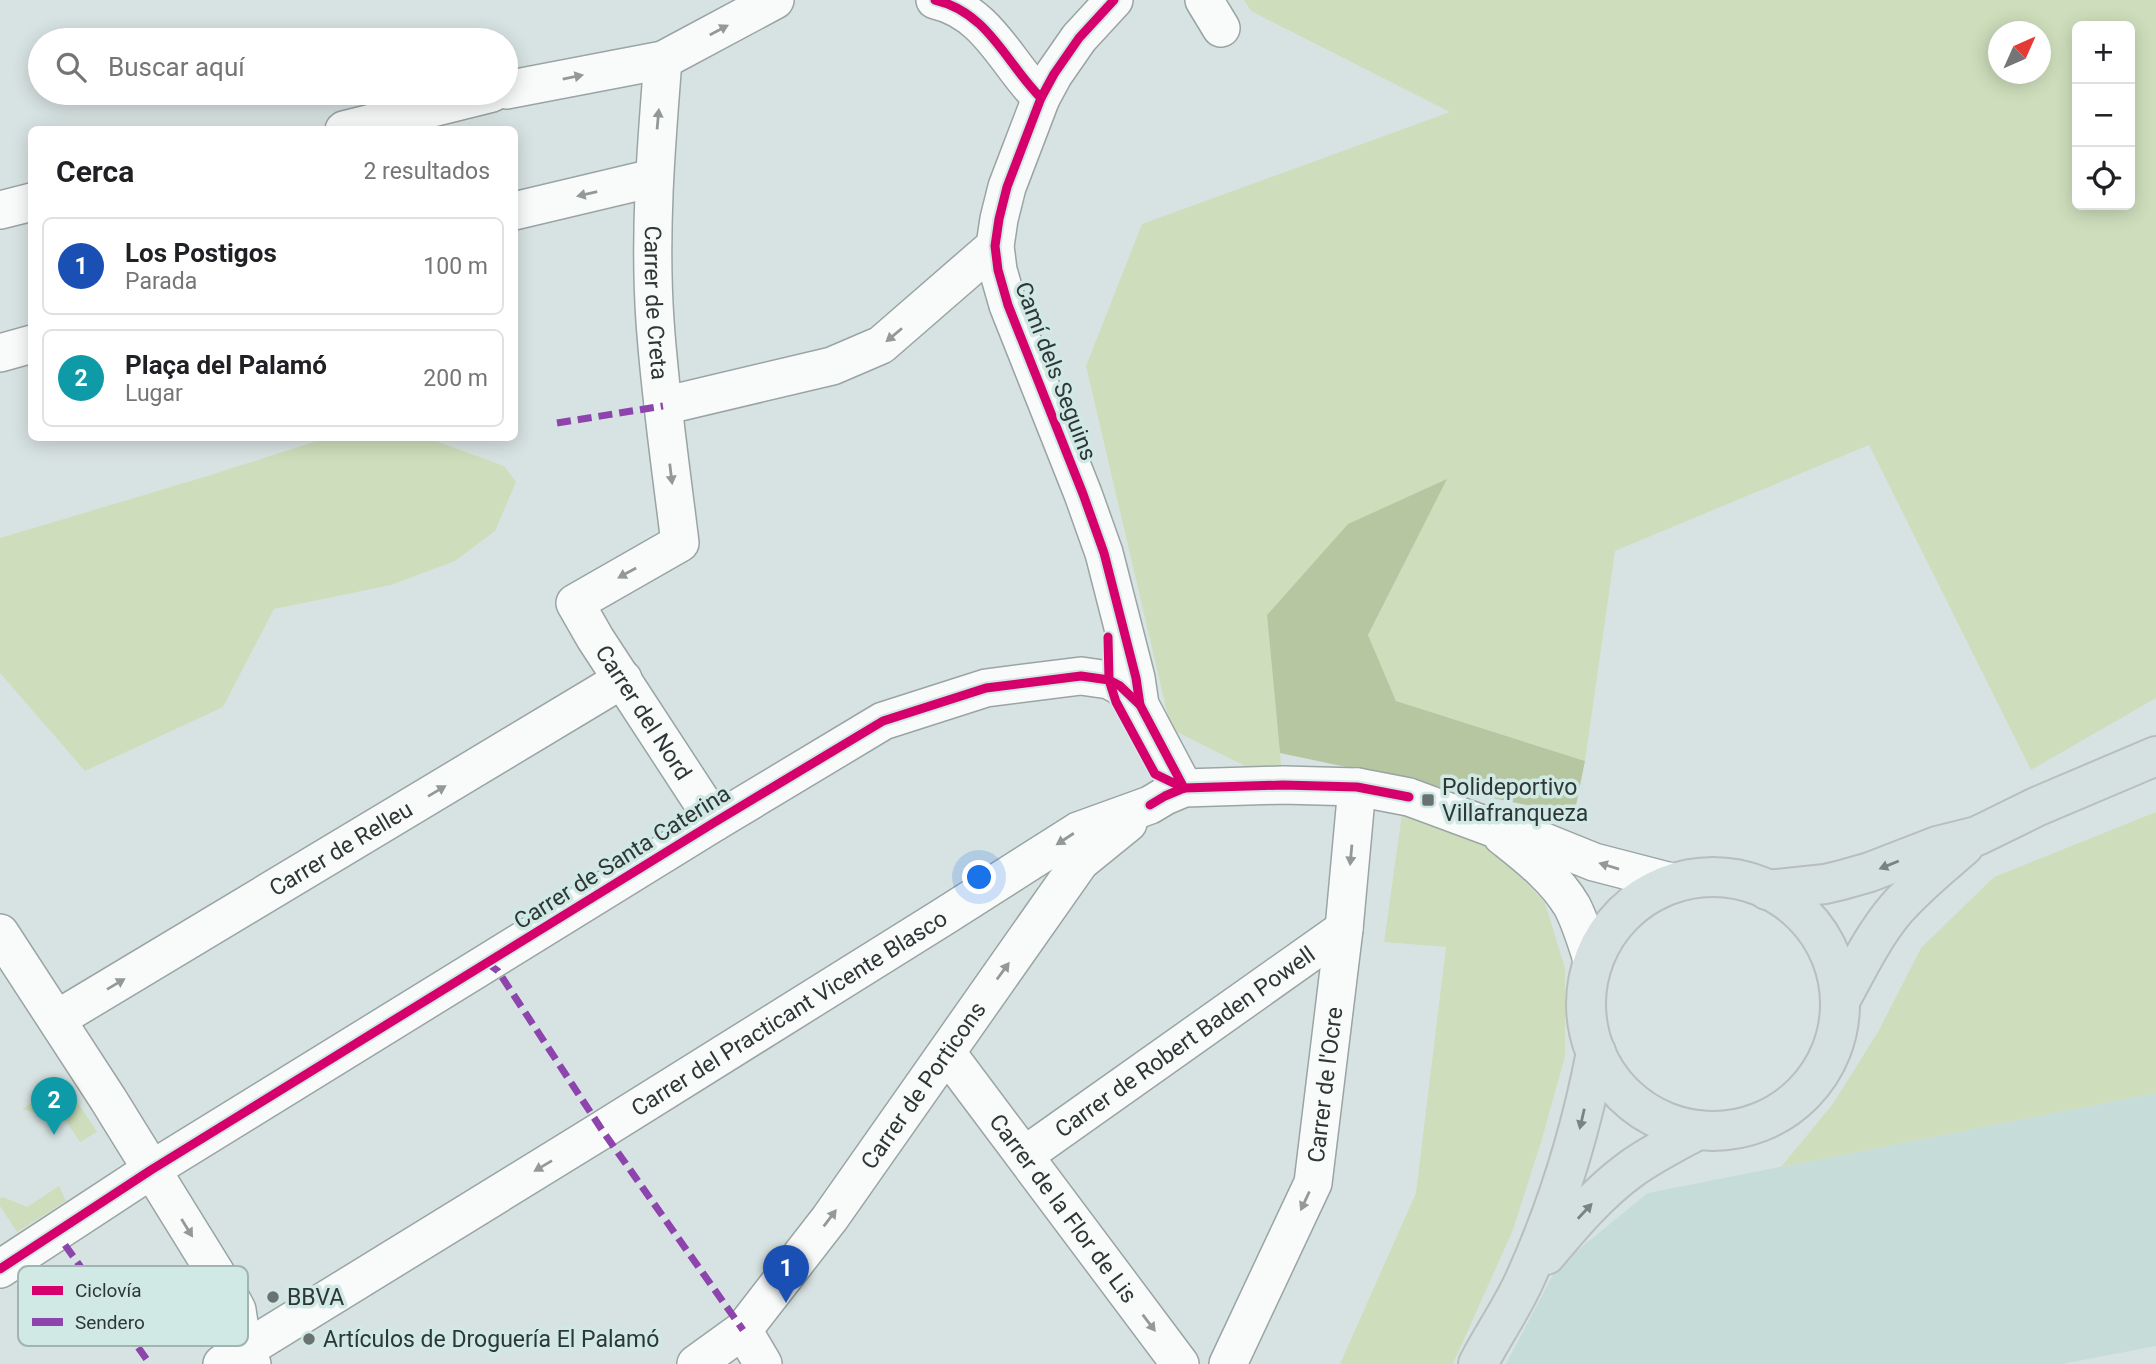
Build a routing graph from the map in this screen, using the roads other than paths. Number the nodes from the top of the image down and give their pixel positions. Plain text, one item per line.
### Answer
1 (775, 0) edge
2 (935, 0) edge
3 (1114, 0) edge
4 (663, 60) junction
5 (518, 88) edge
6 (1041, 98) junction
7 (444, 105) edge
8 (360, 126) edge
9 (653, 178) junction
10 (28, 203) edge
11 (0, 210) edge
12 (518, 210) edge
13 (995, 246) junction
14 (946, 290) junction
15 (1008, 305) junction
16 (28, 345) edge
17 (0, 353) edge
18 (663, 407) junction
19 (575, 603) joint
20 (1118, 614) junction
21 (1082, 676) junction
22 (623, 679) junction
23 (1140, 705) junction
24 (2156, 756) edge
25 (1357, 787) junction
26 (1184, 788) junction
27 (1150, 805) junction
28 (715, 822) junction
29 (1490, 827) junction
30 (1977, 836) junction
31 (1000, 881) junction
32 (1675, 883) junction
33 (1768, 890) junction
34 (1038, 923) junction
35 (1344, 929) junction
36 (0, 933) edge
37 (1593, 962) junction
38 (12, 978) edge
39 (1840, 1002) junction
40 (57, 1019) junction
41 (1596, 1052) junction
42 (947, 1053) junction
43 (1698, 1130) junction
44 (1025, 1155) junction
45 (150, 1170) junction
46 (14, 1260) edge
47 (210, 1266) edge
48 (1524, 1281) junction
49 (743, 1330) junction
50 (239, 1359) edge
51 (696, 1364) edge
52 (763, 1364) edge
53 (1180, 1364) edge
54 (1228, 1364) edge
55 (1478, 1364) edge

4 -> 1 street
2 - 6 street
3 - 6 street, Camí dels Seguins
5 -> 4 street
9 -> 4 street, Carrer de Creta
6 - 13 street, Camí dels Seguins
7 - 8 street
9 -> 12 street
9 - 18 street, Carrer de Creta
10 - 11 street
13 - 14 street
13 - 15 street, Camí dels Seguins
14 - 15 street
14 -> 18 street
15 - 20 street, Camí dels Seguins
16 - 17 street
18 -> 19 street, Carrer de Creta
19 - 22 street, Carrer del Nord
20 - 21 street
20 - 23 street, Camí dels Seguins
21 - 23 street, Carrer de Santa Caterina
21 - 28 street, Carrer de Santa Caterina
22 - 28 street, Carrer del Nord
40 -> 22 street, Carrer de Relleu
23 - 26 street, Camí dels Seguins
24 - 30 main road
25 - 26 street, Carrer del Practicant Vicente Blasco
25 - 29 street, Carrer del Practicant Vicente Blasco
25 -> 35 street, Carrer de l'Ocre
26 - 27 street, Carrer del Practicant Vicente Blasco
27 -> 31 street, Carrer del Practicant Vicente Blasco
27 - 34 street, Carrer de Porticons
28 - 45 street, Carrer de Santa Caterina
32 -> 29 street, Carrer del Practicant Vicente Blasco
29 - 37 street, Carrer del Practicant Vicente Blasco
30 -> 33 main road
30 - 39 main road
31 - 34 street
31 -> 50 street, Carrer del Practicant Vicente Blasco
32 - 33 main road
32 - 37 main road
33 - 39 main road
42 -> 34 street, Carrer de Porticons
35 - 44 street, Carrer de Robert Baden Powell
35 -> 54 street, Carrer de l'Ocre
36 - 38 street
37 - 41 main road
38 - 40 street
39 - 43 main road
40 - 45 street
41 - 43 main road
41 -> 48 main road
42 - 44 street, Carrer de la Flor de Lis
49 -> 42 street, Carrer de Porticons
48 -> 43 main road
44 -> 53 street, Carrer de la Flor de Lis
45 - 46 street, Carrer de Santa Caterina
45 -> 47 street
48 - 55 main road
49 - 51 street, Carrer de Porticons
49 - 52 street

